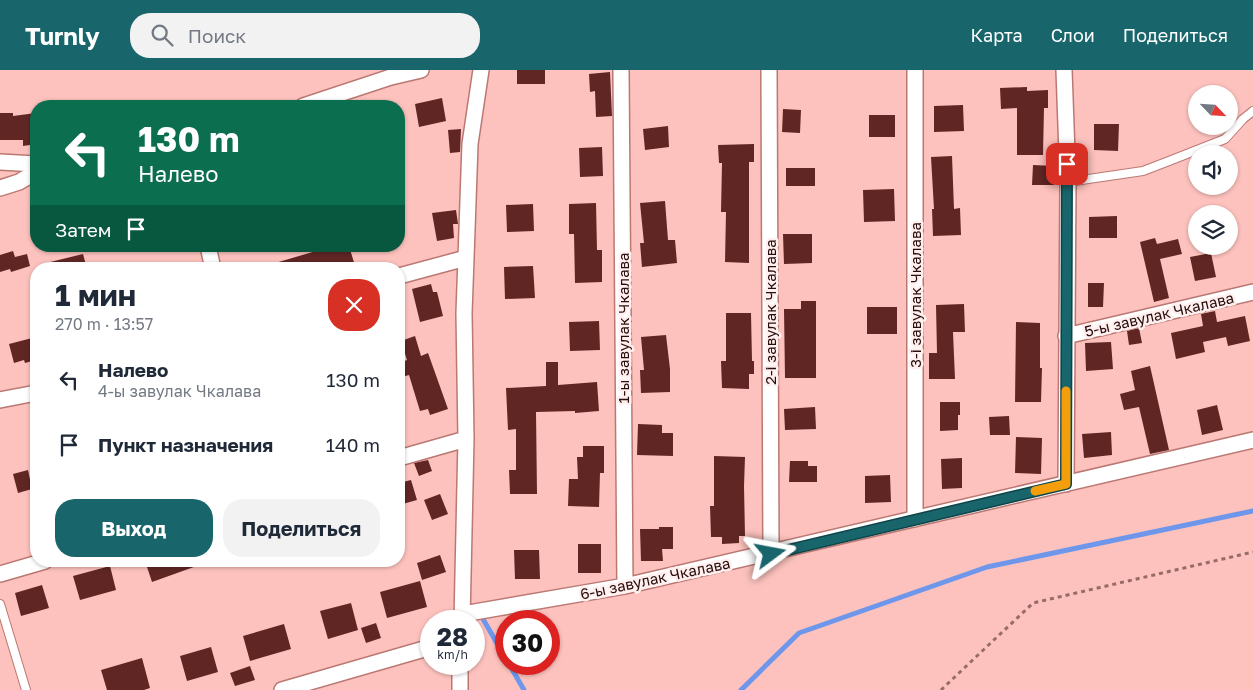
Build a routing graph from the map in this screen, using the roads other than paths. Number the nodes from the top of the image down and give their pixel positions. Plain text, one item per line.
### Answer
1 (421, 70) edge
2 (481, 70) edge
3 (621, 70) edge
4 (769, 70) edge
5 (915, 70) edge
6 (1064, 70) edge
7 (321, 100) edge
8 (1253, 111) edge
9 (0, 162) edge
10 (30, 164) edge
11 (30, 176) edge
12 (1068, 182) junction
13 (0, 188) edge
14 (466, 258) junction
15 (405, 274) edge
16 (1253, 292) edge
17 (1066, 336) junction
18 (30, 394) edge
19 (0, 400) edge
20 (466, 439) junction
21 (1253, 440) edge
22 (405, 456) edge
23 (1066, 484) junction
24 (915, 519) junction
25 (771, 554) junction
26 (30, 565) edge
27 (0, 574) edge
28 (625, 586) junction
29 (0, 604) edge
30 (463, 610) edge
31 (485, 614) edge
32 (420, 650) edge
33 (460, 675) edge
34 (26, 690) edge
35 (282, 690) edge
36 (460, 690) edge

1 - 7 street
2 - 14 street
3 - 28 street, 1-ы завулак Чкалава
4 - 25 street, 2-і завулак Чкалава
5 - 24 street, 3-і завулак Чкалава
6 - 12 street
8 - 12 lane
9 - 10 street
11 - 13 street
12 - 17 street
14 - 15 street
14 - 20 street
16 - 17 street, 5-ы завулак Чкалава
17 - 23 street
18 - 19 street
20 - 22 street
20 - 30 street
21 - 23 street, 6-ы завулак Чкалава
23 - 24 street, 6-ы завулак Чкалава
24 - 25 street, 6-ы завулак Чкалава
25 - 28 street, 6-ы завулак Чкалава
26 - 27 street
28 - 31 street, 6-ы завулак Чкалава
29 - 34 lane
32 - 35 street
33 - 36 street

